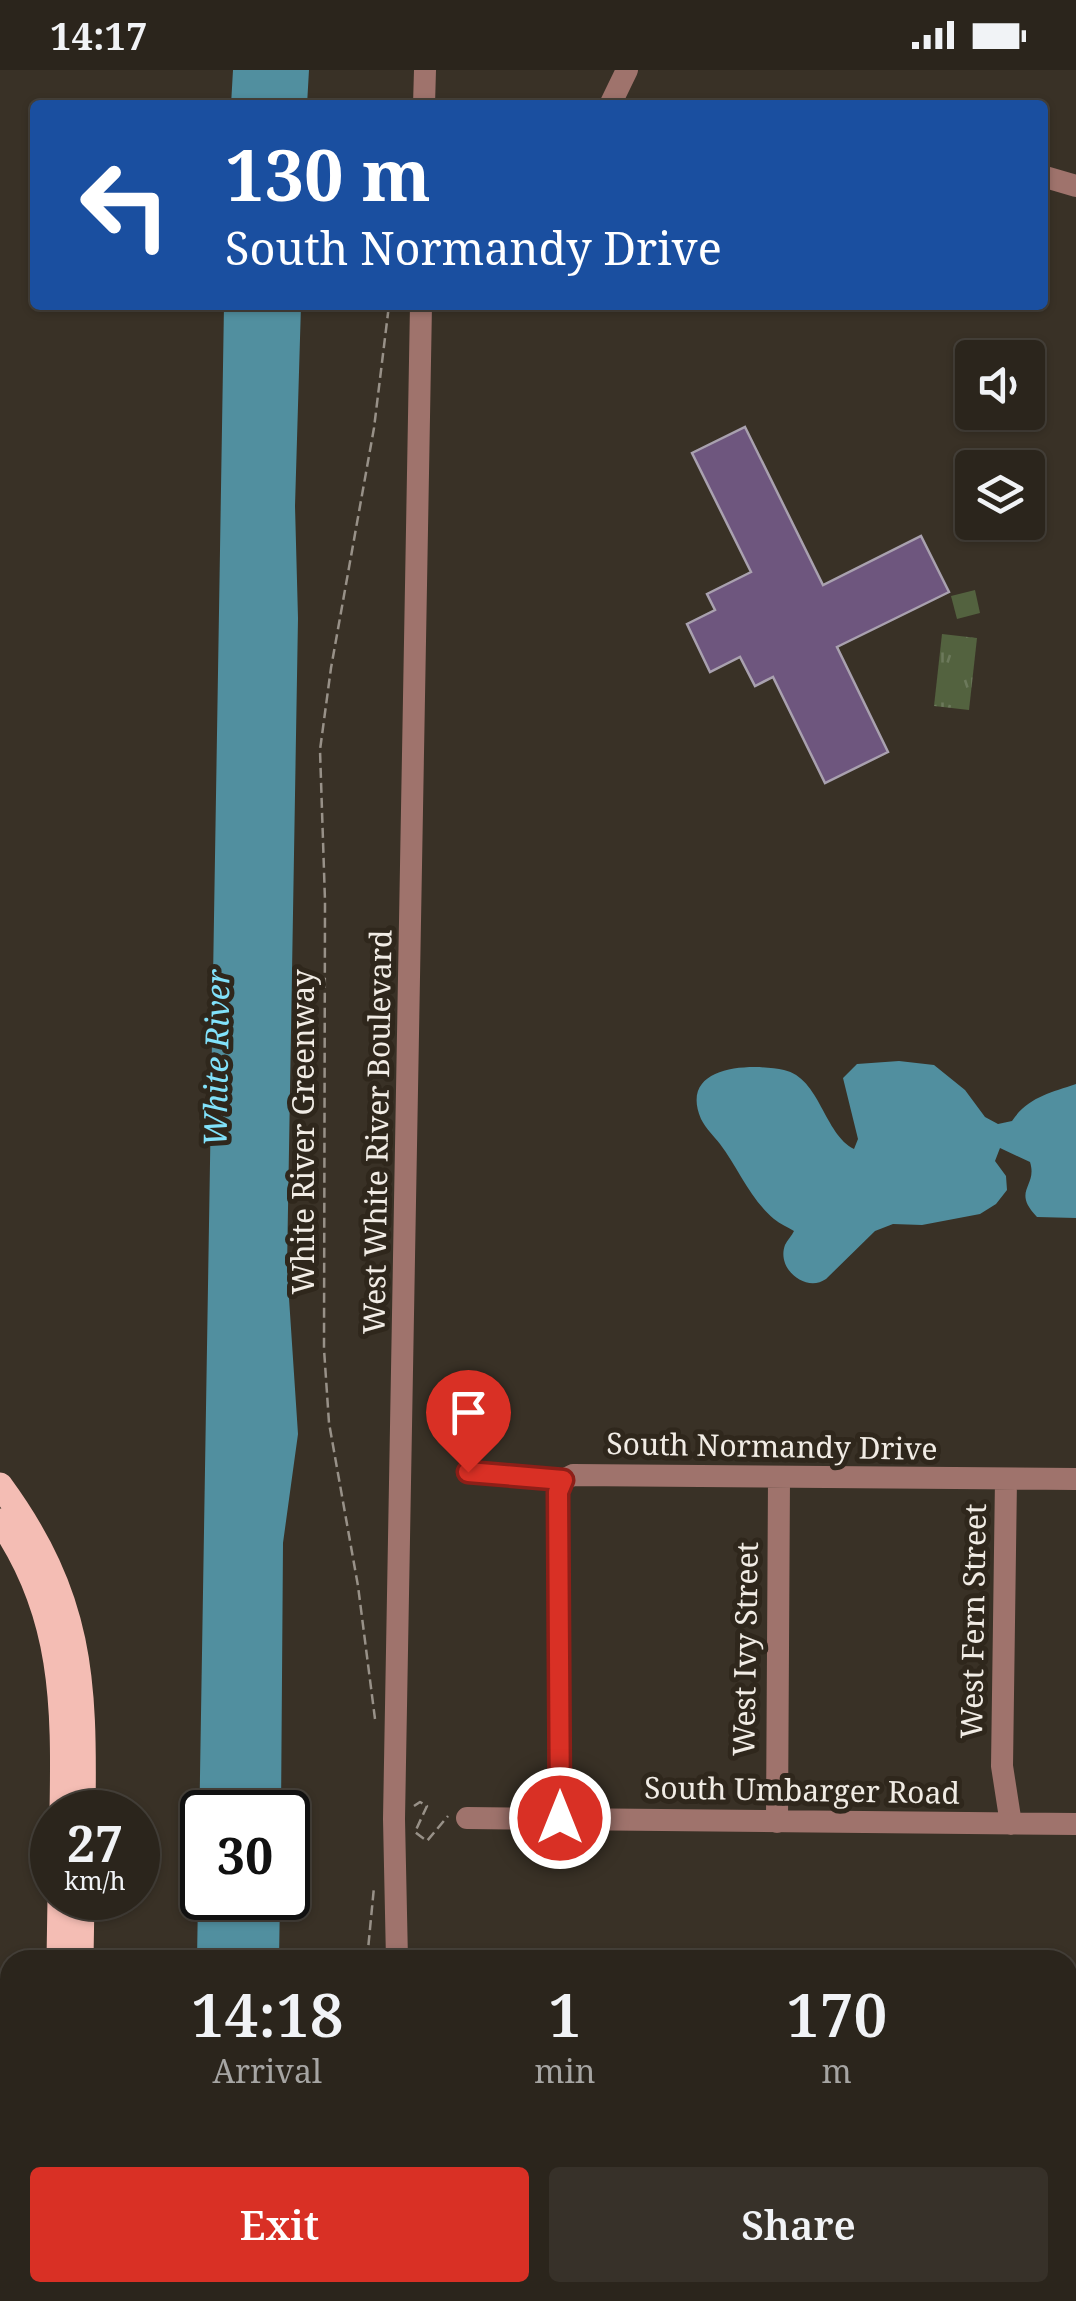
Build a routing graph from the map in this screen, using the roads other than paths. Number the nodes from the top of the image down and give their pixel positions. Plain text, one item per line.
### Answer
1 (425, 70) edge
2 (627, 70) edge
3 (424, 100) edge
4 (612, 100) edge
5 (1048, 178) edge
6 (1076, 186) edge
7 (421, 310) edge
8 (468, 1472) dead end
9 (779, 1478) junction
10 (1006, 1479) junction
11 (1076, 1479) edge
12 (563, 1480) junction
13 (0, 1485) edge
14 (0, 1521) edge
15 (62, 1790) edge
16 (84, 1790) edge
17 (467, 1818) road end
18 (560, 1818) junction
19 (777, 1822) junction
20 (1011, 1824) junction
21 (1076, 1824) edge
22 (60, 1920) edge
23 (82, 1920) edge
24 (59, 1950) edge
25 (81, 1950) edge
26 (398, 1950) edge

1 - 3 street
2 - 4 street
5 - 6 street
7 - 26 street, West White River Boulevard
8 - 12 street, South Normandy Drive
9 - 10 street, South Normandy Drive
9 - 12 street, South Normandy Drive
9 - 19 street, West Ivy Street
10 - 11 street, South Normandy Drive
10 - 20 street, West Fern Street
12 - 18 street
13 - 16 main road
14 - 15 main road
17 - 18 street, South Umbarger Road
18 - 19 street, South Umbarger Road
19 - 20 street, South Umbarger Road
20 - 21 street, South Umbarger Road
22 - 24 main road
23 - 25 main road

